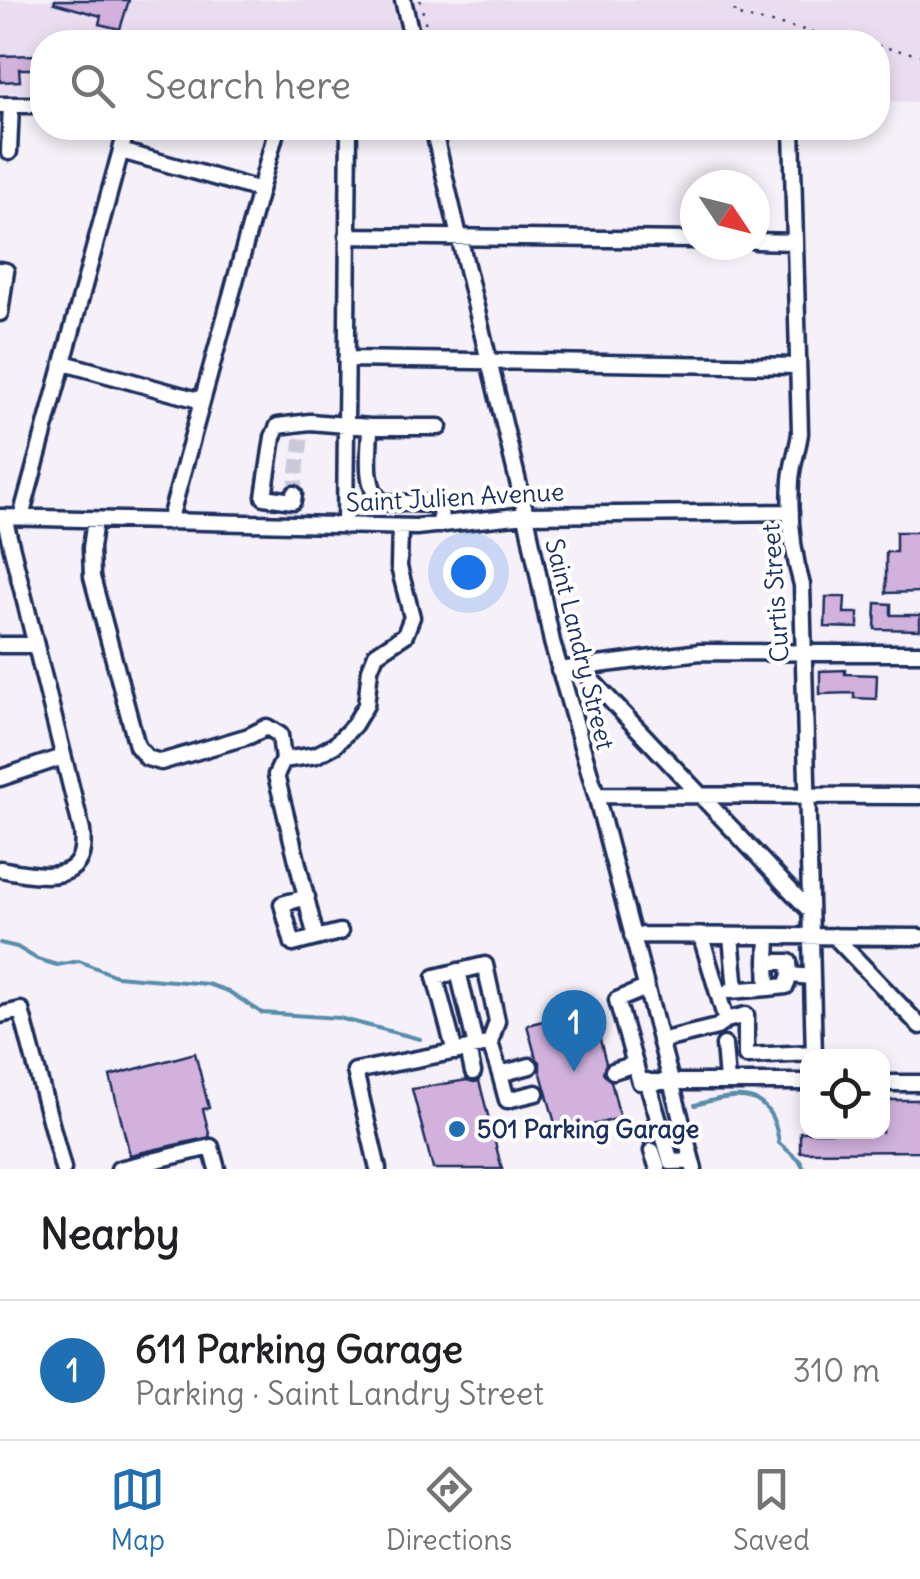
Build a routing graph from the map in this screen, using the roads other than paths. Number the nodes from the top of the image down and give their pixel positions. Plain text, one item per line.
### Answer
1 (403, 0) edge
2 (410, 30) edge
3 (5, 105) edge
4 (124, 140) edge
5 (274, 140) edge
6 (349, 140) edge
7 (436, 140) edge
8 (792, 140) edge
9 (121, 151) junction
10 (9, 152) dead end
11 (260, 190) junction
12 (348, 236) junction
13 (460, 237) junction
14 (680, 240) edge
15 (770, 241) edge
16 (795, 242) junction
17 (0, 270) edge
18 (0, 313) edge
19 (346, 359) junction
20 (489, 361) junction
21 (64, 363) junction
22 (798, 366) junction
23 (202, 401) junction
24 (346, 426) junction
25 (370, 427) junction
26 (439, 428) dead end
27 (294, 494) dead end
28 (264, 497) junction
29 (792, 512) junction
30 (526, 515) junction
31 (2, 517) edge
32 (21, 517) junction
33 (95, 520) junction
34 (169, 522) junction
35 (260, 523) junction
36 (441, 525) junction
37 (345, 526) junction
38 (400, 527) junction
39 (0, 644) edge
40 (36, 645) junction
41 (804, 652) junction
42 (920, 654) edge
43 (579, 667) junction
44 (559, 670) junction
45 (63, 757) junction
46 (283, 760) junction
47 (0, 778) edge
48 (699, 794) junction
49 (807, 794) junction
50 (596, 795) junction
51 (920, 796) edge
52 (0, 869) edge
53 (306, 898) junction
54 (810, 911) junction
55 (340, 932) dead end
56 (632, 936) junction
57 (701, 936) junction
58 (731, 936) junction
59 (768, 936) junction
60 (812, 936) junction
61 (834, 936) junction
62 (920, 937) edge
63 (316, 938) junction
64 (767, 962) junction
65 (458, 971) junction
66 (790, 974) junction
67 (812, 976) junction
68 (646, 988) junction
69 (768, 988) junction
70 (736, 990) junction
71 (717, 993) junction
72 (0, 1015) edge
73 (726, 1020) junction
74 (920, 1026) edge
75 (660, 1041) junction
76 (724, 1044) dead end
77 (472, 1048) junction
78 (814, 1049) edge
79 (773, 1054) junction
80 (800, 1054) edge
81 (635, 1064) junction
82 (530, 1066) dead end
83 (613, 1071) dead end
84 (474, 1072) dead end
85 (500, 1074) junction
86 (670, 1080) junction
87 (647, 1081) junction
88 (727, 1081) junction
89 (774, 1082) junction
90 (800, 1082) edge
91 (890, 1083) edge
92 (920, 1083) edge
93 (536, 1093) dead end
94 (660, 1124) junction
95 (693, 1165) edge
96 (133, 1167) edge
97 (664, 1168) edge
98 (62, 1169) edge
99 (216, 1169) edge
100 (378, 1169) edge

1 - 2 street
3 - 10 street
4 - 9 street
5 - 11 street
6 - 12 street
7 - 13 street, Saint Landry Street
8 - 16 street, Curtis Street
9 - 11 street
9 - 21 street
11 - 23 street
12 - 13 street
12 - 19 street
13 - 14 street
13 - 20 street, Saint Landry Street
15 - 16 street
16 - 22 street, Curtis Street
17 - 18 street
19 - 20 street
19 - 24 street
20 - 22 street
20 - 30 street, Saint Landry Street
21 - 23 street
21 - 32 street
22 - 29 street, Curtis Street
23 - 34 street
24 - 25 street
24 - 28 street
24 - 37 street
25 - 26 street
25 - 36 street
27 - 28 street
28 - 35 street
29 - 30 street, Saint Julien Avenue
29 - 41 street, Curtis Street
30 - 36 street, Saint Julien Avenue
30 - 44 street, Saint Landry Street
31 - 32 street, Saint Julien Avenue
31 - 40 street
32 - 33 street, Saint Julien Avenue
33 - 34 street, Saint Julien Avenue
33 - 46 street
34 - 35 street, Saint Julien Avenue
35 - 37 street, Saint Julien Avenue
36 - 38 street, Saint Julien Avenue
37 - 38 street, Saint Julien Avenue
38 - 46 street
39 - 40 street
40 - 45 street
41 - 42 street
41 - 43 street
41 - 49 street, Curtis Street
43 - 44 street
43 - 48 street
44 - 50 street, Saint Landry Street
45 - 47 street
45 - 52 street
46 - 53 street
48 - 49 street
48 - 50 street
48 - 54 street
49 - 51 street
49 - 54 street, Curtis Street
50 - 56 street, Saint Landry Street
53 - 63 street
53 - 63 street
54 - 60 street, Curtis Street
55 - 63 street
56 - 57 street
56 - 68 street, Saint Landry Street
57 - 58 street
57 - 71 street
58 - 59 street
58 - 70 street
59 - 60 street
59 - 64 street
60 - 61 street
60 - 67 street, Curtis Street
61 - 62 street
61 - 74 street
64 - 66 street
64 - 69 street
65 - 77 street
65 - 77 street
65 - 77 street
66 - 67 street
66 - 69 street
67 - 78 street, Curtis Street
68 - 75 street, Saint Landry Street
68 - 81 street
69 - 70 street
70 - 71 street
71 - 73 street
72 - 98 street
73 - 75 street
73 - 79 street
75 - 86 street, Saint Landry Street
76 - 88 street
77 - 84 street
77 - 85 street
77 - 100 street
79 - 80 street
79 - 89 street
81 - 83 street
81 - 87 street
82 - 85 street
85 - 93 street
86 - 87 street
86 - 88 street
86 - 95 street, Saint Landry Street
87 - 94 street
88 - 89 street
89 - 90 street
91 - 92 street
94 - 97 street
94 - 97 street
95 - 97 street
96 - 99 street

